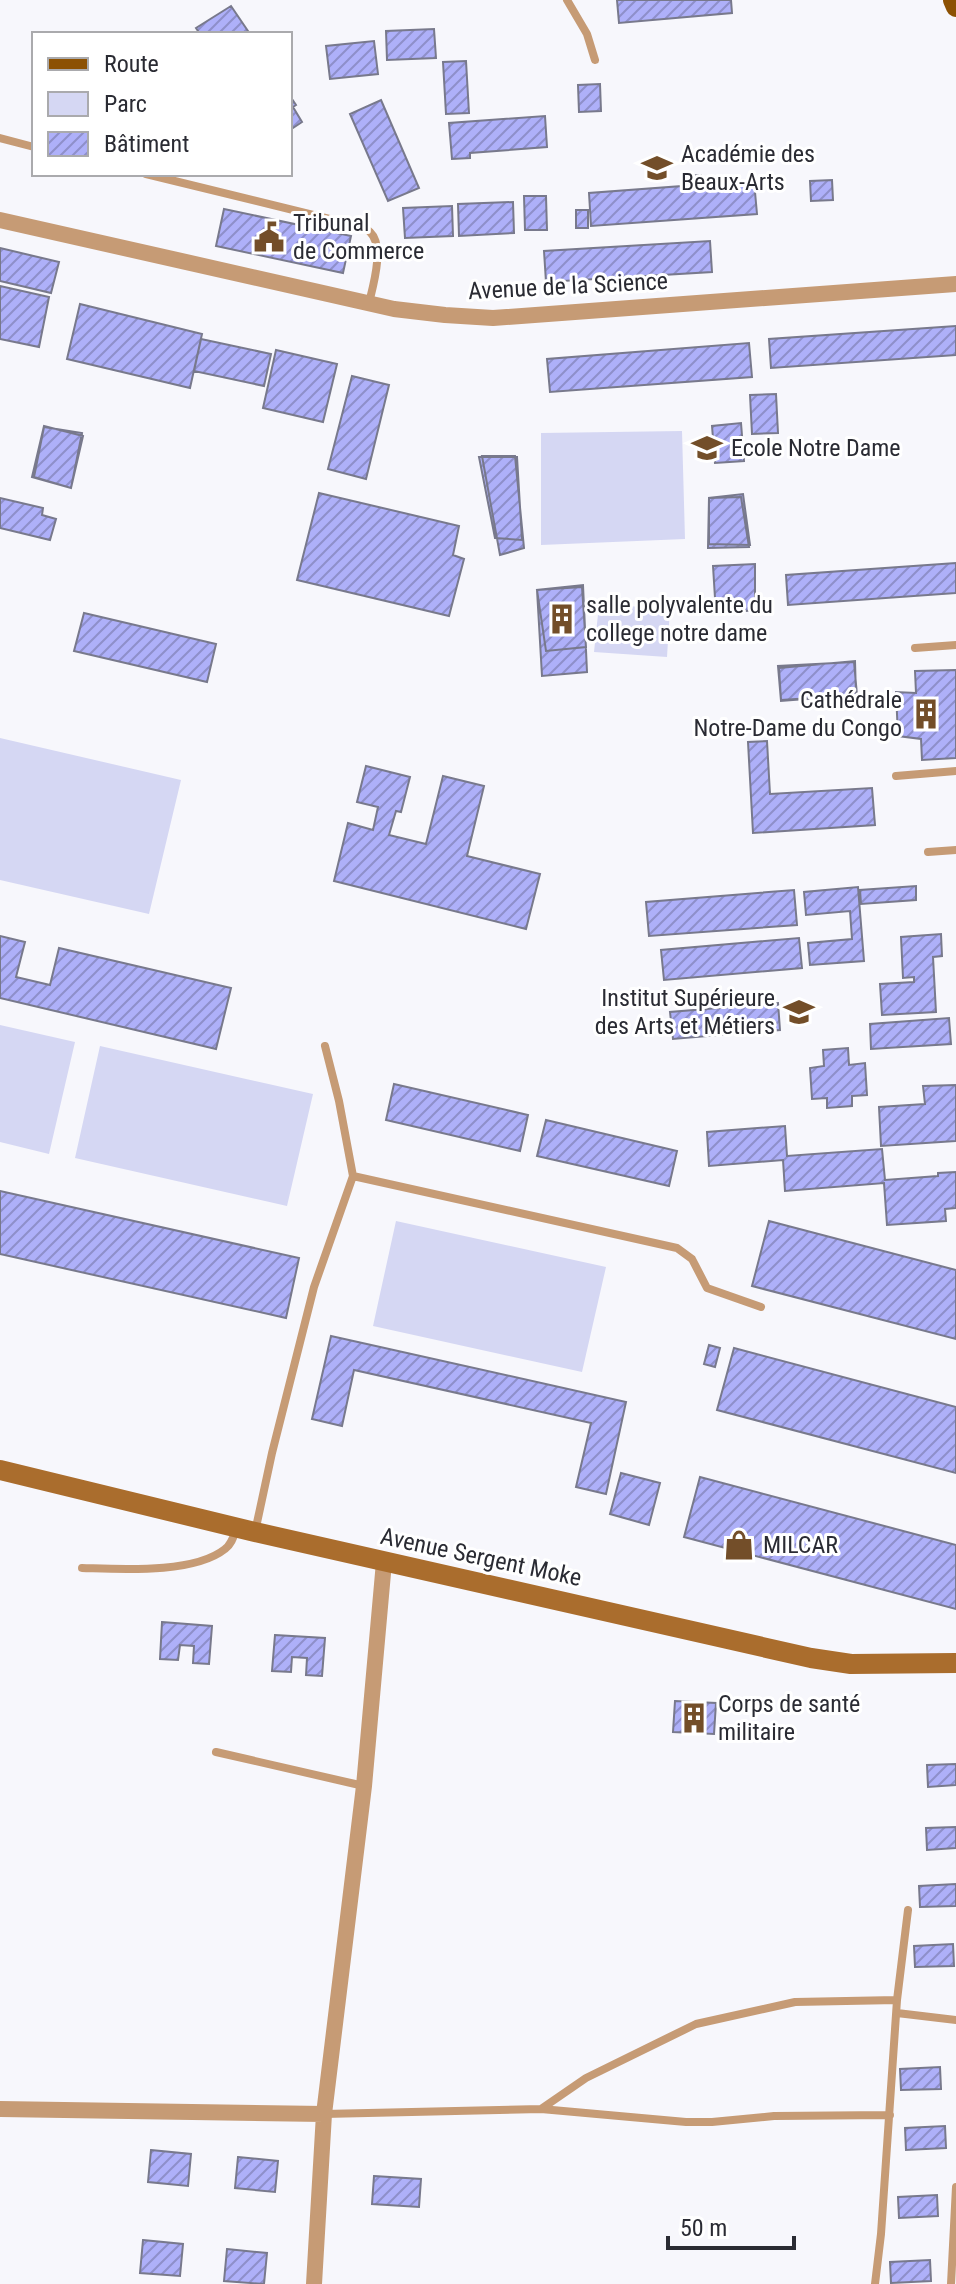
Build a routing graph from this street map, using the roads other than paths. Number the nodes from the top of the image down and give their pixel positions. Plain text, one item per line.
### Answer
1 (567, 0) edge
2 (953, 0) edge
3 (956, 7) edge
4 (595, 60) dead end
5 (0, 138) edge
6 (32, 146) edge
7 (154, 176) edge
8 (0, 220) edge
9 (956, 284) edge
10 (369, 303) junction
11 (956, 645) edge
12 (915, 648) dead end
13 (956, 771) edge
14 (896, 776) dead end
15 (956, 850) edge
16 (928, 852) dead end
17 (325, 1046) dead end
18 (353, 1176) junction
19 (761, 1307) dead end
20 (0, 1470) edge
21 (246, 1530) junction
22 (384, 1562) junction
23 (82, 1568) dead end
24 (956, 1663) edge
25 (216, 1752) dead end
26 (364, 1786) junction
27 (908, 1910) dead end
28 (897, 2000) junction
29 (897, 2013) junction
30 (956, 2020) edge
31 (0, 2109) edge
32 (541, 2109) junction
33 (324, 2114) junction
34 (890, 2115) junction
35 (956, 2187) edge
36 (314, 2284) edge
37 (875, 2284) edge
38 (951, 2284) edge

1 - 4 lane
2 - 3 main road
5 - 6 lane
7 - 10 lane
8 - 10 street, Avenue de la Science
9 - 10 street, Avenue de la Science
11 - 12 lane
13 - 14 lane
15 - 16 lane
17 - 18 lane
18 - 19 lane
18 - 21 lane
20 - 21 main road, Avenue Sergent Moke
21 - 22 main road, Avenue Sergent Moke
21 - 23 lane
22 - 24 main road, Avenue Sergent Moke
22 - 26 street
25 - 26 lane
26 - 33 street
27 - 28 lane
28 - 29 lane
28 - 32 lane
29 - 30 lane
29 - 34 lane
31 - 33 street
32 - 33 lane
32 - 34 lane
33 - 36 street
34 - 37 lane
35 - 38 lane

